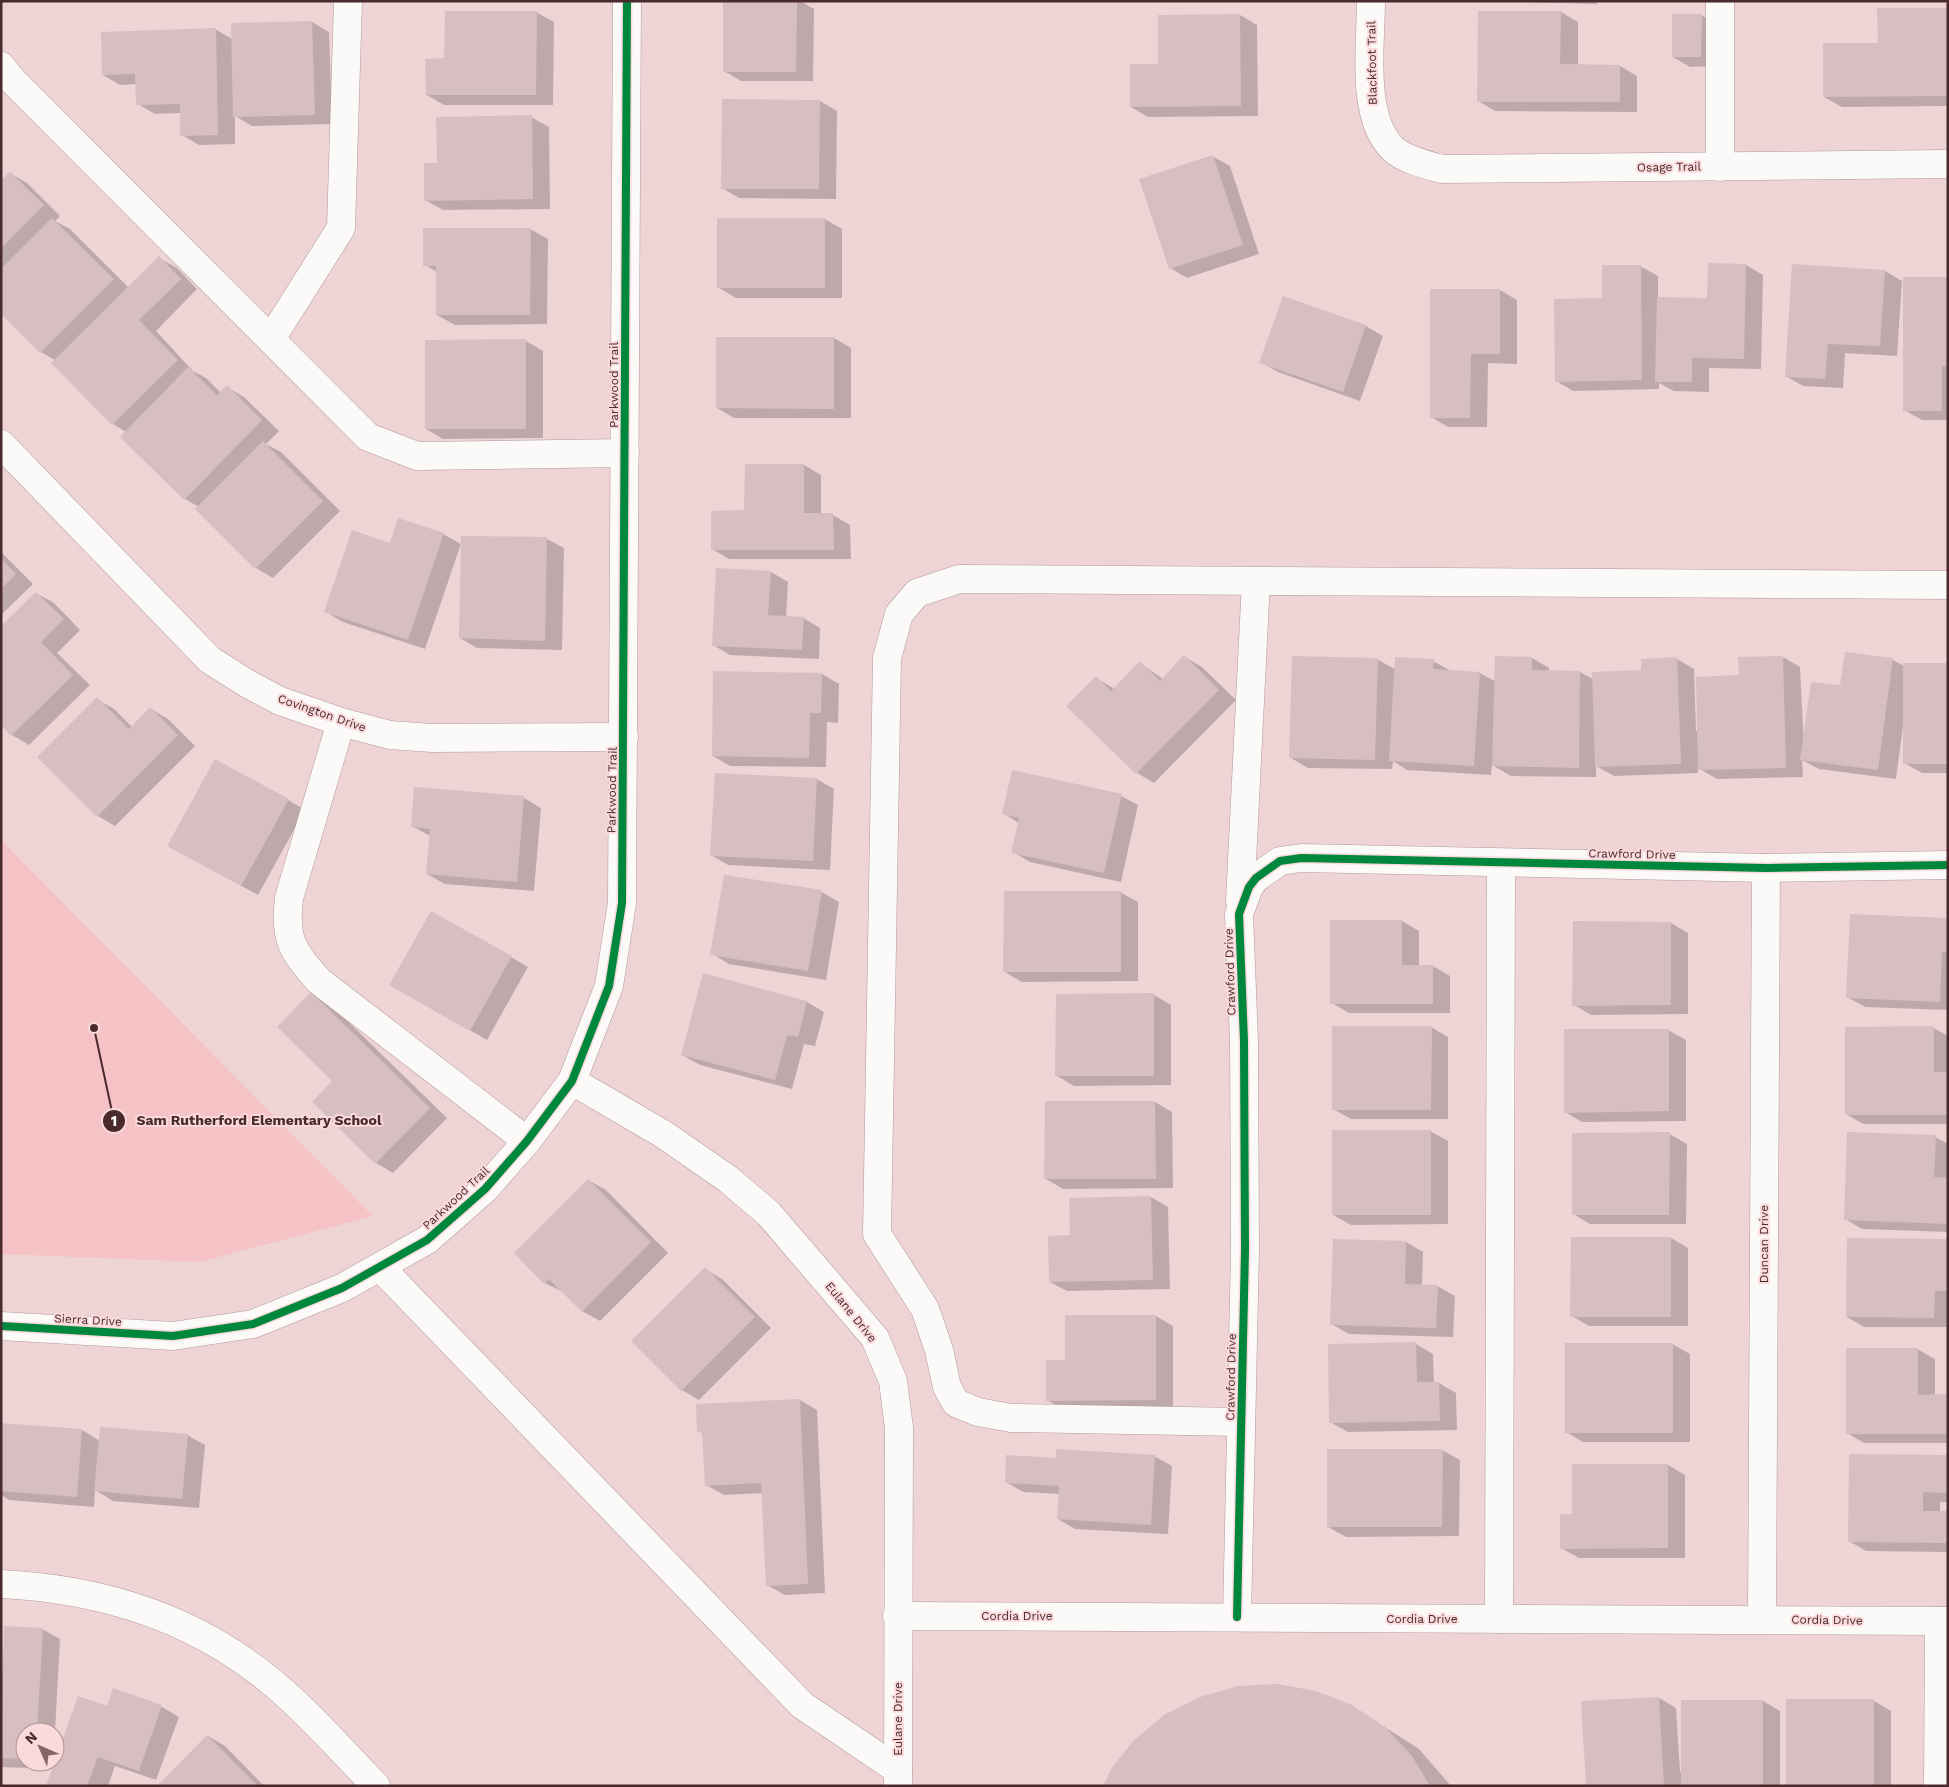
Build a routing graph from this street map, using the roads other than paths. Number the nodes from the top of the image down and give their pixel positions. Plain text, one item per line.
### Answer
1 (348, 1) edge
2 (627, 1) edge
3 (1371, 1) edge
4 (1720, 1) edge
5 (1, 66) edge
6 (1394, 149) joint
7 (1948, 164) edge
8 (1720, 167) junction
9 (270, 339) junction
10 (1, 444) edge
11 (625, 453) junction
12 (1256, 581) junction
13 (1948, 585) edge
14 (341, 722) junction
15 (624, 737) junction
16 (1501, 863) junction
17 (1948, 865) edge
18 (1766, 868) junction
19 (1239, 914) junction
20 (572, 1081) junction
21 (527, 1141) junction
22 (380, 1267) junction
23 (1, 1326) edge
24 (173, 1336) joint
25 (1242, 1422) junction
26 (1, 1584) edge
27 (897, 1616) junction
28 (1237, 1617) junction
29 (1499, 1619) junction
30 (1762, 1619) junction
31 (1943, 1621) edge
32 (898, 1778) edge
33 (376, 1786) edge
34 (1938, 1786) edge

1 - 9 street
2 - 11 street, Parkwood Trail
3 - 6 street, Blackfoot Trail
4 - 8 street
5 - 9 street
6 - 8 street, Osage Trail
7 - 8 street, Osage Trail
9 - 11 street
10 - 14 street, Covington Drive
11 - 15 street, Parkwood Trail
12 - 13 street
12 - 19 street
12 - 25 street
14 - 15 street, Covington Drive
14 - 21 street
15 - 20 street, Parkwood Trail
16 - 18 street, Crawford Drive
16 - 19 street, Crawford Drive
16 - 29 street
17 - 18 street, Crawford Drive
18 - 30 street, Duncan Drive
19 - 25 street, Crawford Drive
20 - 21 street, Parkwood Trail
20 - 27 street, Eulane Drive
21 - 22 street, Parkwood Trail
22 - 24 street, Parkwood Trail
22 - 32 street
23 - 24 street, Sierra Drive
25 - 28 street, Crawford Drive
26 - 33 street
27 - 28 street, Cordia Drive
27 - 32 street, Eulane Drive
28 - 29 street, Cordia Drive
29 - 30 street, Cordia Drive
30 - 31 street, Cordia Drive
31 - 34 street

